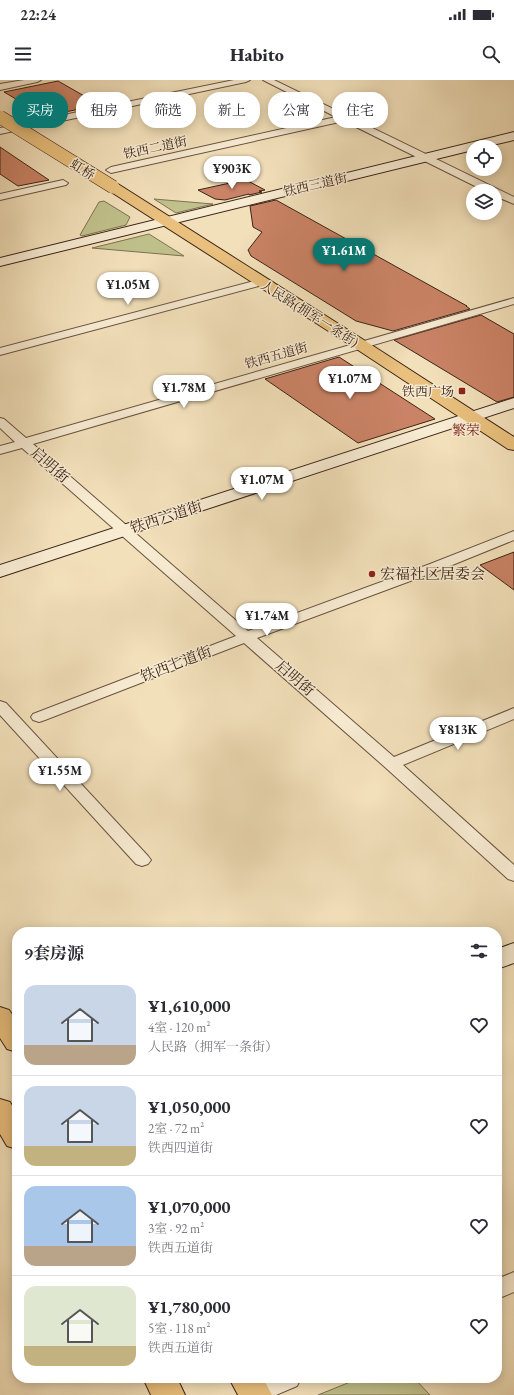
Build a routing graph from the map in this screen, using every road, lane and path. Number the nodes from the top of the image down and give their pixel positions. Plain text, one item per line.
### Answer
1 (37, 80) edge
2 (246, 80) edge
3 (267, 80) edge
4 (0, 87) edge
5 (332, 112) edge
6 (0, 117) edge
7 (332, 121) edge
8 (365, 128) edge
9 (0, 131) edge
10 (514, 136) edge
11 (425, 158) junction
12 (110, 170) dead end
13 (63, 183) dead end
14 (479, 184) edge
15 (5, 187) dead end
16 (15, 194) junction
17 (502, 195) edge
18 (0, 197) edge
19 (514, 201) edge
20 (169, 220) junction
21 (0, 262) edge
22 (262, 282) junction
23 (514, 301) edge
24 (366, 343) junction
25 (0, 352) edge
26 (514, 402) edge
27 (477, 414) junction
28 (0, 422) edge
29 (514, 430) edge
30 (25, 443) junction
31 (514, 445) edge
32 (0, 450) edge
33 (125, 531) junction
34 (514, 535) edge
35 (0, 570) edge
36 (247, 636) junction
37 (0, 706) edge
38 (514, 713) edge
39 (39, 717) dead end
40 (392, 764) junction
41 (142, 860) dead end
42 (514, 875) edge
43 (514, 952) edge
44 (502, 958) edge
45 (0, 1017) edge
46 (12, 1035) edge
47 (0, 1110) edge
48 (12, 1130) edge
49 (514, 1282) edge
50 (502, 1287) edge
51 (162, 1383) edge
52 (272, 1383) edge
53 (252, 1389) edge
54 (169, 1395) edge

1 - 4 street
2 - 9 street
3 - 5 street
6 - 20 main road, 虹桥, bridge
7 - 12 street, 铁西二道街
8 - 11 street
10 - 11 main road, 铁西三道街
11 - 14 street
11 - 20 main road, 铁西三道街
13 - 16 street
15 - 16 street
16 - 18 street
17 - 19 street
20 - 21 main road, 铁西三道街
20 - 22 main road, 人民路(拥军一条街)
20 - 24 main road
22 - 24 main road, 人民路(拥军一条街)
22 - 25 street
23 - 24 street, 铁西五道街
24 - 27 main road, 人民路(拥军一条街)
24 - 30 street, 铁西五道街
26 - 27 main road, 铁西六道街
27 - 29 main road
27 - 31 main road, 人民路(拥军一条街)
27 - 33 main road, 铁西六道街
28 - 30 street, 启明街
30 - 32 street, 铁西五道街
30 - 33 street, 启明街
33 - 35 main road, 铁西六道街
33 - 36 street, 启明街
34 - 36 street, 铁西七道街
36 - 39 street, 铁西七道街
36 - 40 street, 启明街
37 - 41 street
38 - 40 street
40 - 42 street, 启明街
43 - 44 main road
45 - 46 main road
47 - 48 main road
49 - 50 street
51 - 54 main road
52 - 53 street

